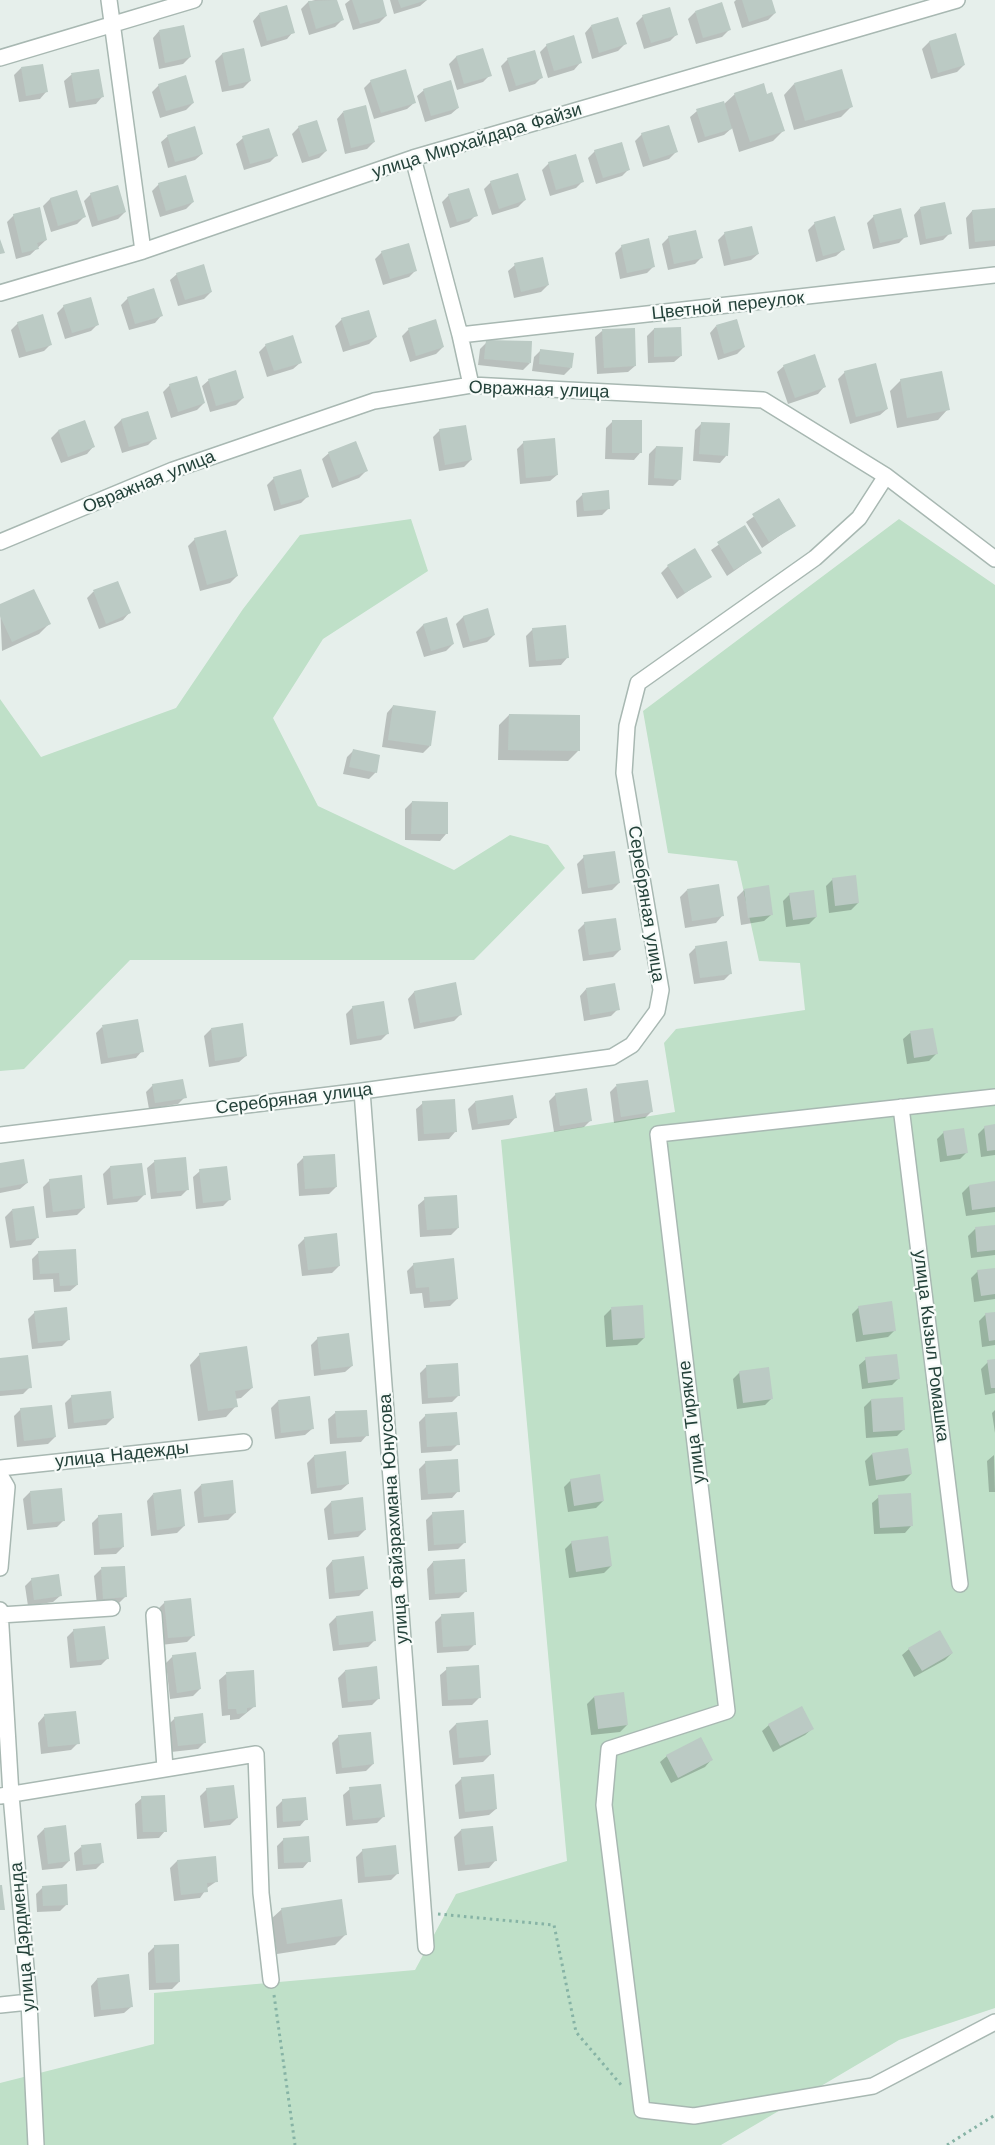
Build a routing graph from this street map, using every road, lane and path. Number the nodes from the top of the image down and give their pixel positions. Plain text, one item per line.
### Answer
1 (109, 0) edge
2 (194, 0) edge
3 (957, 0) edge
4 (113, 24) junction
5 (0, 58) edge
6 (413, 158) junction
7 (143, 251) junction
8 (995, 275) edge
9 (0, 293) edge
10 (460, 335) junction
11 (470, 385) junction
12 (886, 476) junction
13 (0, 542) edge
14 (995, 558) edge
15 (362, 1091) junction
16 (995, 1096) edge
17 (901, 1107) junction
18 (0, 1135) edge
19 (244, 1442) dead end
20 (0, 1468) edge
21 (0, 1475) edge
22 (0, 1568) edge
23 (960, 1584) dead end
24 (112, 1608) dead end
25 (0, 1610) edge
26 (0, 1615) edge
27 (154, 1615) dead end
28 (165, 1768) junction
29 (5, 1796) edge
30 (423, 1913) junction
31 (426, 1947) dead end
32 (272, 1980) joint
33 (28, 2002) junction
34 (0, 2005) edge
35 (995, 2022) edge
36 (624, 2088) dead end
37 (995, 2115) edge
38 (36, 2145) edge
39 (295, 2145) edge
40 (947, 2145) edge

1 - 4 street
2 - 4 street
3 - 6 street, улица Мирхайдара Файзи
4 - 5 street
4 - 7 street
6 - 7 street, улица Мирхайдара Файзи
6 - 10 street
7 - 9 street, улица Мирхайдара Файзи
8 - 10 street, Цветной переулок
10 - 11 street
11 - 12 street, Овражная улица
11 - 13 street, Овражная улица
12 - 14 street, Овражная улица
12 - 15 street, Серебряная улица
15 - 18 street, Серебряная улица
15 - 30 street, улица Файзрахмана Юнусова
16 - 17 street
17 - 23 street, улица Кызыл Ромашка
17 - 35 street, улица Тирякле
19 - 20 street, улица Надежды
21 - 22 street
24 - 26 street
25 - 26 street, улица Дэрдменда
26 - 29 street, улица Дэрдменда
27 - 28 street
28 - 29 street
28 - 32 street
29 - 33 street, улица Дэрдменда
30 - 31 street, улица Файзрахмана Юнусова
30 - 36 path
32 - 39 path
33 - 34 street
33 - 38 street, улица Дэрдменда
37 - 40 path

